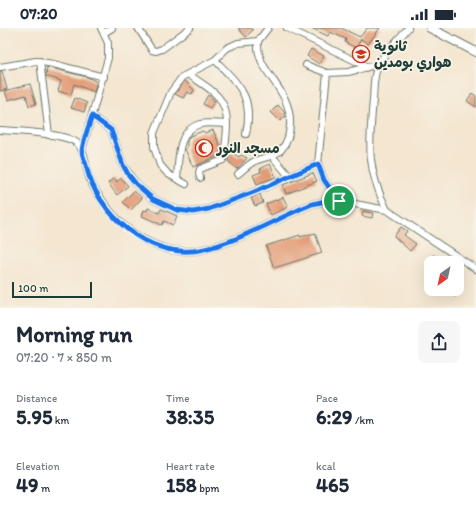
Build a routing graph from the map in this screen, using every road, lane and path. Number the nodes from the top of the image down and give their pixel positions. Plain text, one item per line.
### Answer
1 (112, 28) edge
2 (138, 28) edge
3 (190, 28) edge
4 (268, 28) edge
5 (287, 28) edge
6 (408, 28) edge
7 (430, 28) edge
8 (102, 30) edge
9 (258, 41) junction
10 (476, 52) edge
11 (215, 60) junction
12 (40, 62) junction
13 (378, 64) junction
14 (306, 65) dead end
15 (0, 66) edge
16 (368, 67) junction
17 (327, 73) junction
18 (188, 74) junction
19 (104, 77) junction
20 (92, 116) junction
21 (226, 124) junction
22 (0, 130) edge
23 (246, 134) dead end
24 (49, 135) junction
25 (82, 150) junction
26 (272, 156) junction
27 (318, 164) junction
28 (238, 174) dead end
29 (290, 177) junction
30 (200, 178) dead end
31 (177, 179) junction
32 (186, 184) dead end
33 (339, 201) junction
34 (387, 210) junction
35 (476, 269) edge

1 - 8 street
2 - 3 street
4 - 9 street
5 - 16 street
6 - 13 street
7 - 10 street
8 - 19 street
9 - 11 street
9 - 26 street
11 - 18 street
11 - 23 street
12 - 15 street
12 - 19 street
12 - 24 street
13 - 16 street
13 - 34 street
14 - 17 street
16 - 17 street
17 - 27 street
18 - 21 street
18 - 31 street
19 - 20 street
20 - 25 street
20 - 29 street
21 - 30 street
21 - 31 street
22 - 24 street
24 - 25 street
25 - 33 street
26 - 28 street
26 - 29 street
27 - 29 street
27 - 33 street
31 - 32 street
33 - 34 street
34 - 35 street

